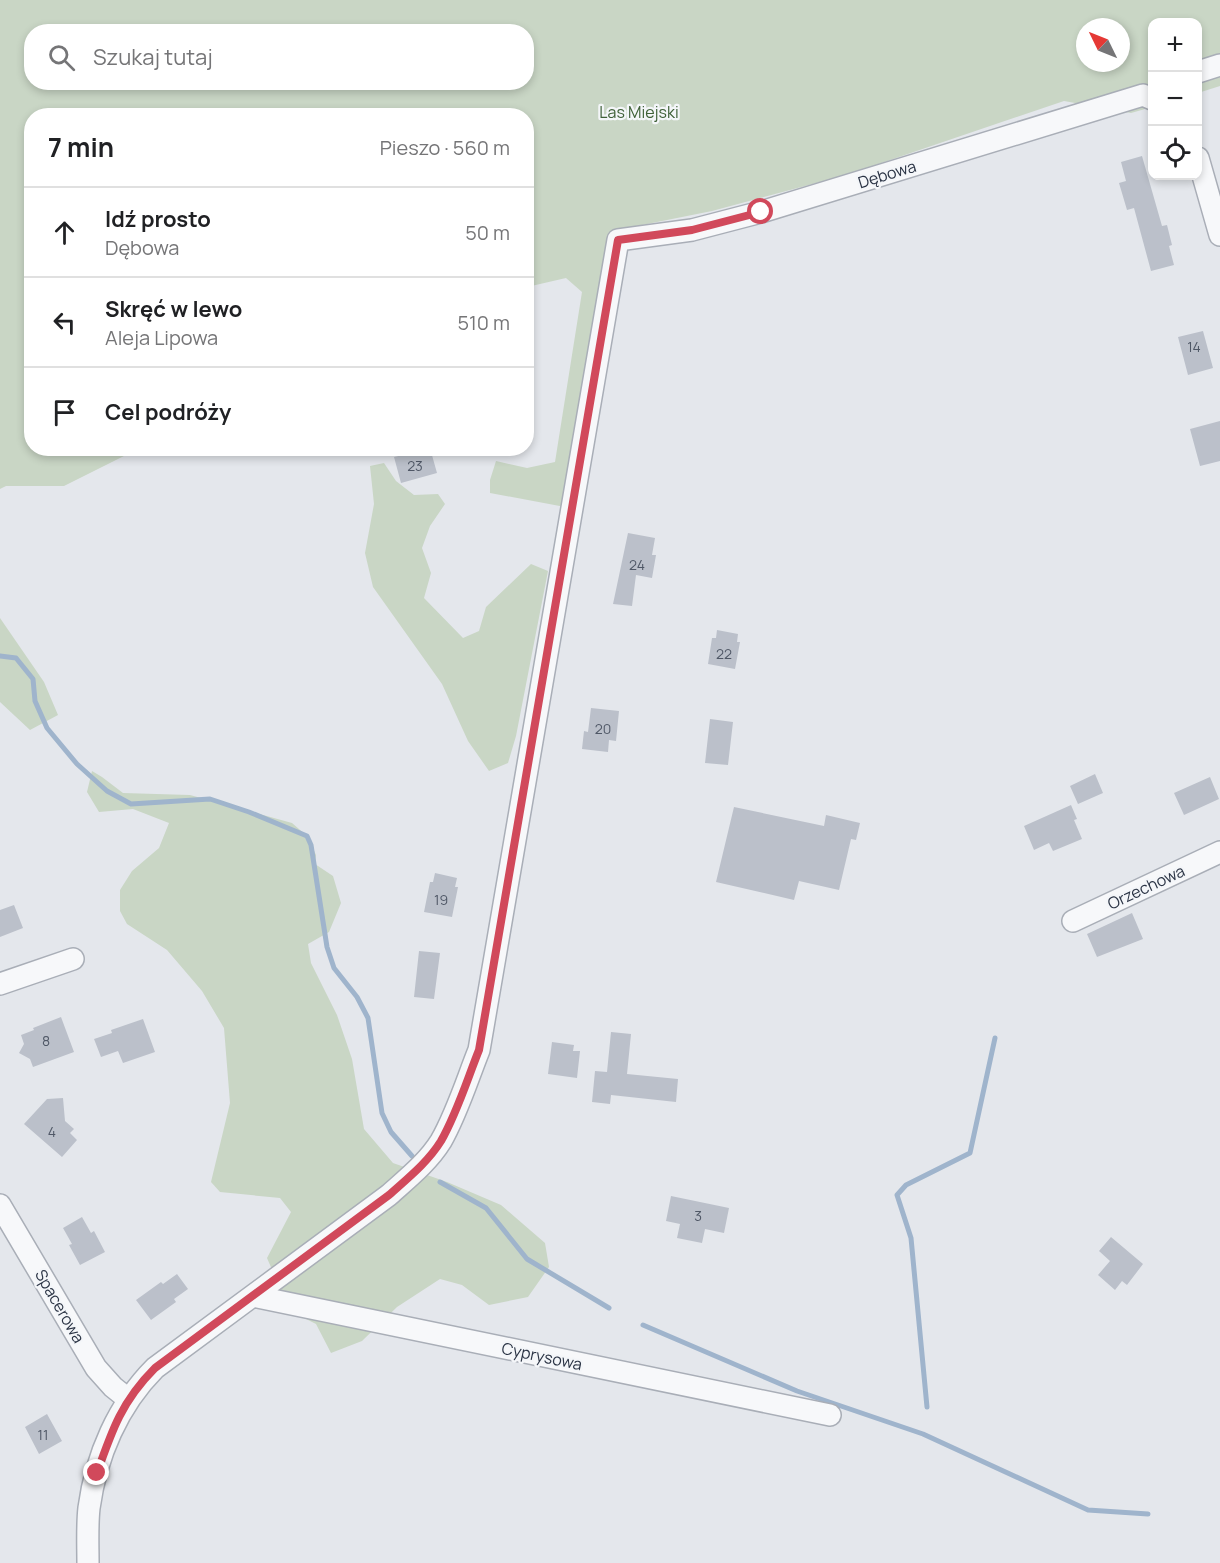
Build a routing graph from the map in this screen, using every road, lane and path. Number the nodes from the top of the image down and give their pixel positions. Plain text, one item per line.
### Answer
1 (1220, 65) edge
2 (1202, 70) edge
3 (1148, 95) edge
4 (1202, 175) edge
5 (1220, 236) edge
6 (1220, 852) edge
7 (1073, 921) dead end
8 (73, 959) dead end
9 (0, 984) edge
10 (0, 1205) edge
11 (254, 1296) junction
12 (128, 1399) junction
13 (830, 1415) dead end
14 (87, 1563) edge

1 - 2 street
3 - 11 street, Dębowa
4 - 5 street
6 - 7 street, Orzechowa
8 - 9 street
10 - 12 street, Spacerowa
11 - 12 street
11 - 13 street, Cyprysowa
12 - 14 street

